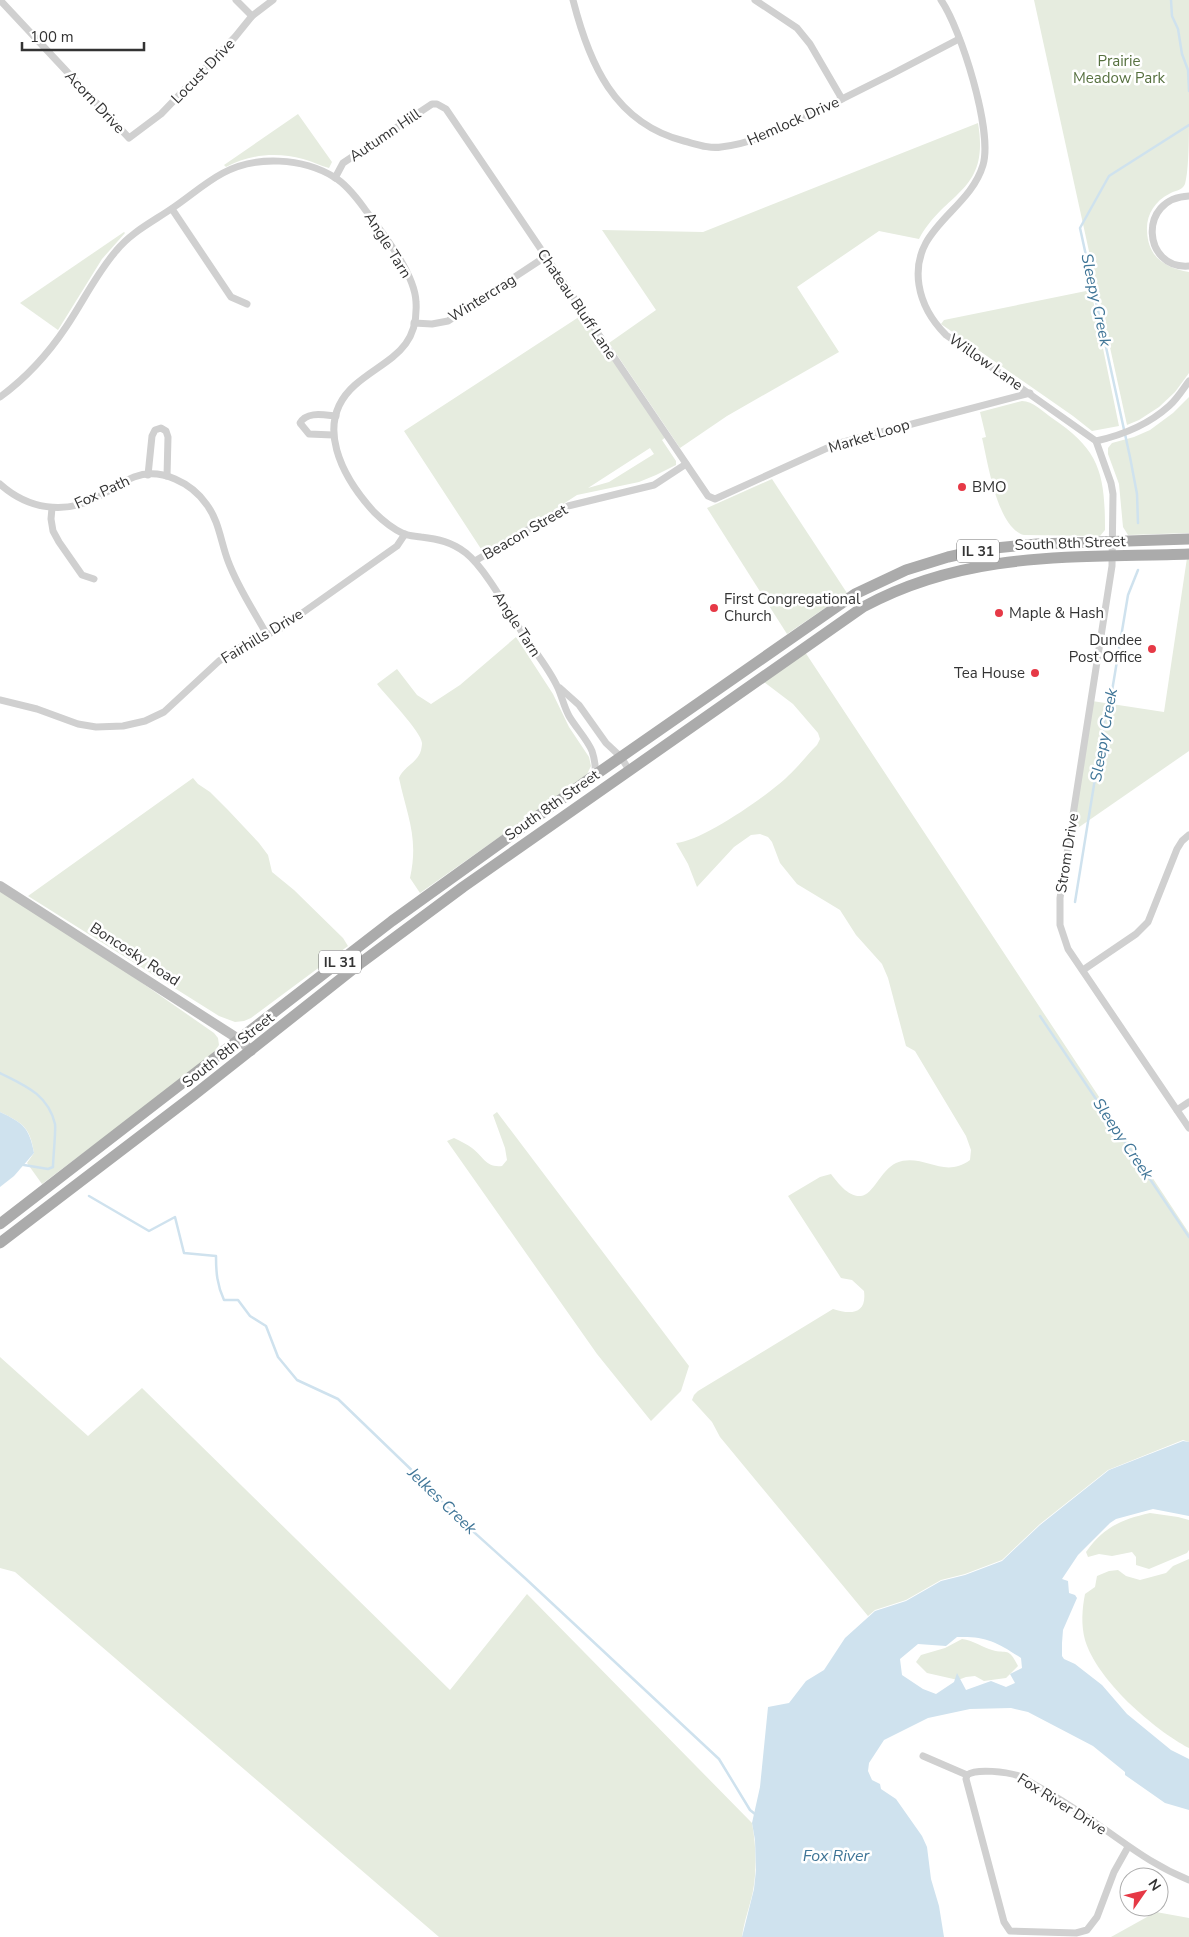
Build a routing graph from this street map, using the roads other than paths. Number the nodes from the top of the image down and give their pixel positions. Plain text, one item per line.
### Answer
1 (0, 0) edge
2 (236, 0) edge
3 (273, 0) edge
4 (573, 0) edge
5 (755, 0) edge
6 (941, 0) edge
7 (252, 16) junction
8 (959, 39) junction
9 (842, 99) junction
10 (442, 105) joint
11 (129, 138) joint
12 (336, 178) junction
13 (1189, 196) edge
14 (172, 208) junction
15 (545, 257) junction
16 (1189, 266) edge
17 (248, 304) dead end
18 (414, 323) junction
19 (1189, 381) edge
20 (1030, 393) junction
21 (0, 397) edge
22 (336, 416) junction
23 (333, 435) junction
24 (1096, 441) junction
25 (686, 464) junction
26 (148, 475) junction
27 (167, 476) junction
28 (0, 484) edge
29 (715, 499) joint
30 (52, 508) junction
31 (405, 534) junction
32 (1189, 539) edge
33 (1112, 542) junction
34 (1189, 554) edge
35 (1112, 556) junction
36 (475, 561) junction
37 (94, 579) dead end
38 (267, 635) junction
39 (558, 686) junction
40 (0, 700) edge
41 (621, 757) junction
42 (629, 770) junction
43 (595, 775) junction
44 (1189, 835) edge
45 (0, 886) edge
46 (1083, 970) junction
47 (240, 1040) junction
48 (251, 1051) junction
49 (1189, 1102) edge
50 (1177, 1110) junction
51 (1189, 1128) edge
52 (0, 1224) edge
53 (0, 1243) edge
54 (923, 1756) dead end
55 (967, 1775) junction
56 (1128, 1847) junction
57 (1189, 1880) edge

1 - 11 street, Acorn Drive
2 - 7 street
3 - 7 street, Locust Drive
4 - 9 street, Hemlock Drive
5 - 9 street
6 - 8 street, Willow Lane
7 - 11 street, Locust Drive
8 - 9 street, Hemlock Drive
8 - 20 street, Willow Lane
10 - 12 street, Autumn Hill
10 - 15 street, Chateau Bluff Lane
12 - 14 street, Angle Tarn
12 - 18 street, Angle Tarn
13 - 16 street
14 - 17 street
14 - 21 street, Angle Tarn
15 - 18 street, Wintercrag
15 - 25 street, Chateau Bluff Lane
18 - 22 street, Angle Tarn
19 - 24 street
20 - 24 street, Willow Lane
20 - 29 street, Market Loop
22 - 23 street, Angle Tarn
22 - 23 street
23 - 31 street, Angle Tarn
24 - 33 street
25 - 29 street, Chateau Bluff Lane
25 - 36 street, Beacon Street
26 - 27 street, Fox Path
26 - 27 street
26 - 30 street, Fox Path
27 - 38 street, Fox Path
28 - 30 street, Fox Path
30 - 37 street
31 - 36 street, Angle Tarn
31 - 38 street, Fairhills Drive
32 - 33 main road, South 8th Street / IL 31
33 - 35 street, Strom Drive
33 - 41 main road, South 8th Street / IL 31
34 - 35 main road, South 8th Street
35 - 42 main road, South 8th Street
35 - 46 street, Strom Drive
36 - 39 street, Angle Tarn
38 - 40 street, Fairhills Drive
39 - 41 street, Angle Tarn
39 - 43 street, Angle Tarn
41 - 42 street, Angle Tarn
41 - 43 main road, South 8th Street / IL 31
42 - 48 main road, South 8th Street
43 - 47 main road, South 8th Street / IL 31
44 - 46 street
45 - 47 street, Boncosky Road
46 - 50 street, Strom Drive
47 - 48 street, Boncosky Road
47 - 52 main road, South 8th Street / IL 31
48 - 53 main road, South 8th Street
49 - 50 street
50 - 51 street, Strom Drive
54 - 55 street
55 - 56 street, Fox River Drive
55 - 56 street
56 - 57 street, Fox River Drive

